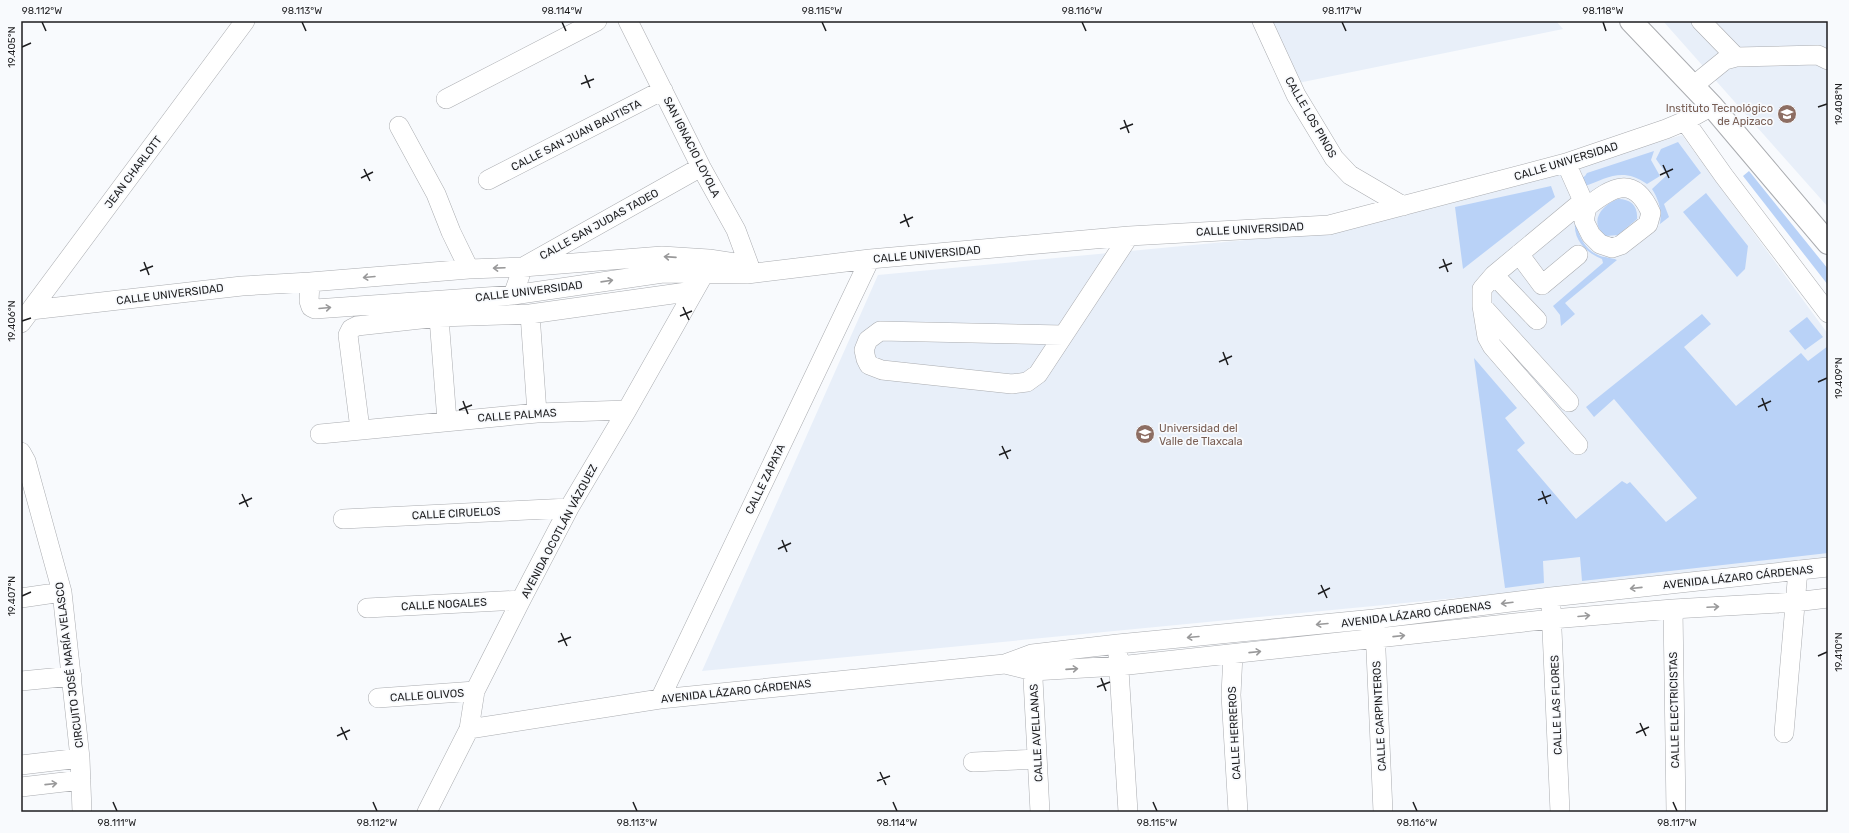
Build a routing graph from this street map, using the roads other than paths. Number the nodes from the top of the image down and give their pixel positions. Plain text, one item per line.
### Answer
1 (245, 21) edge
2 (596, 21) edge
3 (628, 21) edge
4 (1262, 21) edge
5 (1631, 21) edge
6 (1701, 21) edge
7 (1736, 57) junction
8 (1828, 60) edge
9 (1693, 86) junction
10 (663, 90) junction
11 (446, 99) dead end
12 (1712, 106) junction
13 (1685, 121) junction
14 (399, 126) dead end
15 (1566, 162) junction
16 (701, 167) junction
17 (488, 180) dead end
18 (1403, 206) junction
19 (1129, 236) junction
20 (1828, 243) edge
21 (1519, 254) junction
22 (1578, 255) dead end
23 (870, 260) junction
24 (707, 266) junction
25 (523, 267) junction
26 (469, 269) junction
27 (748, 270) junction
28 (1494, 275) junction
29 (310, 282) junction
30 (694, 291) junction
31 (513, 295) junction
32 (1482, 306) junction
33 (438, 308) junction
34 (1828, 313) edge
35 (530, 314) junction
36 (26, 316) edge
37 (1537, 320) dead end
38 (1063, 335) junction
39 (1569, 402) dead end
40 (627, 410) junction
41 (537, 413) junction
42 (447, 421) junction
43 (360, 429) junction
44 (320, 434) dead end
45 (1578, 444) dead end
46 (21, 452) edge
47 (568, 508) junction
48 (343, 519) dead end
49 (1828, 567) edge
50 (1798, 570) junction
51 (62, 592) junction
52 (1551, 597) junction
53 (21, 598) edge
54 (1828, 598) edge
55 (522, 600) junction
56 (1795, 602) junction
57 (367, 608) dead end
58 (1673, 609) junction
59 (1552, 619) junction
60 (1374, 620) junction
61 (1375, 639) junction
62 (1118, 644) junction
63 (1233, 654) junction
64 (1033, 662) junction
65 (1119, 666) junction
66 (72, 676) junction
67 (21, 681) edge
68 (475, 692) junction
69 (378, 698) dead end
70 (660, 699) junction
71 (469, 729) junction
72 (1784, 733) dead end
73 (80, 758) junction
74 (1037, 759) junction
75 (973, 762) dead end
76 (21, 765) edge
77 (81, 780) junction
78 (21, 787) edge
79 (82, 812) edge
80 (427, 812) edge
81 (1040, 812) edge
82 (1128, 812) edge
83 (1238, 812) edge
84 (1384, 812) edge
85 (1560, 812) edge
86 (1676, 812) edge

1 - 36 street, JEAN CHARLOTT
2 - 11 street
3 - 10 street, SAN IGNACIO LOYOLA
4 - 18 street, CALLE LOS PINOS
5 - 9 main road
6 - 7 street
7 - 8 street
7 - 9 street
9 - 12 main road
10 - 16 street, SAN IGNACIO LOYOLA
10 - 17 street, CALLE SAN JUAN BAUTISTA
12 - 13 street, CALLE UNIVERSIDAD
12 - 20 main road
13 - 15 street, CALLE UNIVERSIDAD
13 - 34 street
14 - 26 street
15 - 18 street, CALLE UNIVERSIDAD
15 - 21 street
16 - 25 street, CALLE SAN JUDAS TADEO
16 - 27 street, SAN IGNACIO LOYOLA
18 - 19 street, CALLE UNIVERSIDAD
19 - 23 street, CALLE UNIVERSIDAD
19 - 38 street
21 - 22 street
21 - 28 street
23 - 27 street, CALLE UNIVERSIDAD
23 - 70 street, CALLE ZAPATA
24 -> 25 street, CALLE UNIVERSIDAD
24 - 27 street, CALLE UNIVERSIDAD
24 - 30 street, AVENIDA OCOTLÁN VÁZQUEZ
31 -> 24 street, CALLE UNIVERSIDAD
25 -> 26 street, CALLE UNIVERSIDAD
25 - 31 street
26 -> 29 street, CALLE UNIVERSIDAD
28 - 32 street
28 - 37 street
29 -> 33 street, CALLE UNIVERSIDAD
29 - 36 street, CALLE UNIVERSIDAD
30 - 35 street
30 - 40 street, AVENIDA OCOTLÁN VÁZQUEZ
31 - 33 street, CALLE UNIVERSIDAD
32 - 39 street
32 - 45 street
33 - 35 street
33 - 42 street
33 - 43 street
35 - 41 street
38 - 38 street
40 - 41 street, CALLE PALMAS
40 - 47 street, AVENIDA OCOTLÁN VÁZQUEZ
41 - 42 street, CALLE PALMAS
42 - 43 street, CALLE PALMAS
43 - 44 street, CALLE PALMAS
46 - 51 street, CIRCUITO JOSÉ MARÍA VELASCO
47 - 48 street, CALLE CIRUELOS
47 - 55 street, AVENIDA OCOTLÁN VÁZQUEZ
49 - 50 street, AVENIDA LÁZARO CÁRDENAS
50 -> 52 street, AVENIDA LÁZARO CÁRDENAS
50 - 56 street
51 - 53 street
51 - 66 street, CIRCUITO JOSÉ MARÍA VELASCO
52 - 59 street, CALLE LAS FLORES
52 -> 60 street, AVENIDA LÁZARO CÁRDENAS
54 - 56 street, AVENIDA LÁZARO CÁRDENAS
55 - 57 street, CALLE NOGALES
55 - 68 street, AVENIDA OCOTLÁN VÁZQUEZ
58 -> 56 street, AVENIDA LÁZARO CÁRDENAS
56 - 72 street
59 -> 58 street, AVENIDA LÁZARO CÁRDENAS
58 - 86 street, CALLE ELECTRICISTAS
61 -> 59 street, AVENIDA LÁZARO CÁRDENAS
59 - 85 street, CALLE LAS FLORES
60 - 61 street, CALLE CARPINTEROS
60 -> 62 street, AVENIDA LÁZARO CÁRDENAS
63 -> 61 street, AVENIDA LÁZARO CÁRDENAS
61 - 84 street, CALLE CARPINTEROS
62 - 64 street, AVENIDA LÁZARO CÁRDENAS
62 - 65 street
63 - 65 street, AVENIDA LÁZARO CÁRDENAS
63 - 83 street, CALLE HERREROS
64 -> 65 street, AVENIDA LÁZARO CÁRDENAS
64 - 70 street, AVENIDA LÁZARO CÁRDENAS
64 - 74 street, CALLE AVELLANAS
65 - 82 street
66 - 67 street
66 - 73 street, CIRCUITO JOSÉ MARÍA VELASCO
68 - 69 street, CALLE OLIVOS
68 - 71 street, AVENIDA OCOTLÁN VÁZQUEZ
70 - 71 street, AVENIDA LÁZARO CÁRDENAS
71 - 80 street, AVENIDA OCOTLÁN VÁZQUEZ
73 - 76 street
73 - 77 street, CIRCUITO JOSÉ MARÍA VELASCO
74 - 75 street
74 - 81 street, CALLE AVELLANAS
78 -> 77 street
77 - 79 street, CIRCUITO JOSÉ MARÍA VELASCO

